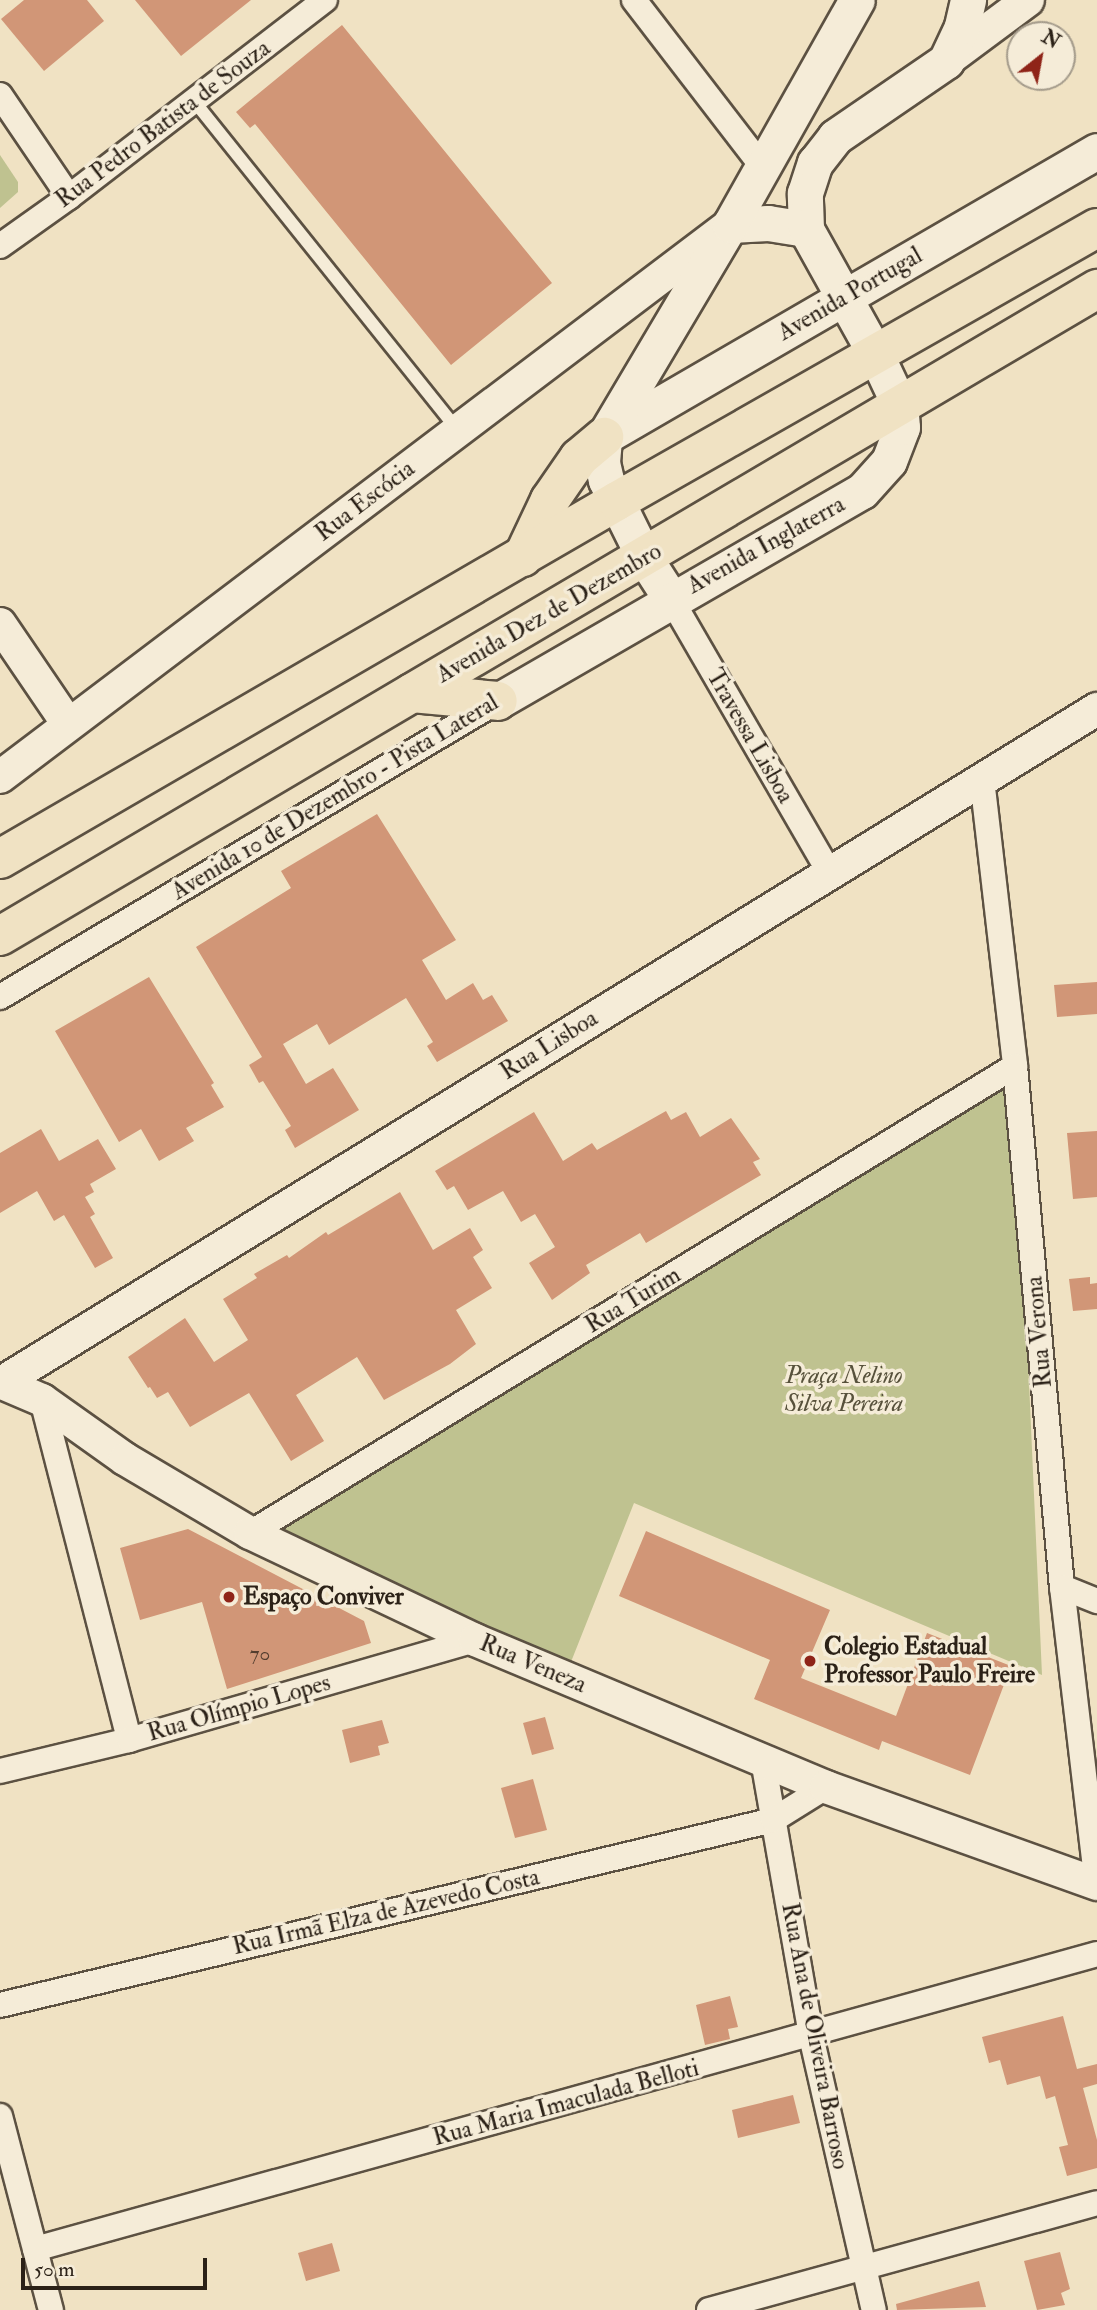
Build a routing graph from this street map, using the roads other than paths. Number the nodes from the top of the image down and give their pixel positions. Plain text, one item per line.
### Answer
1 (325, 0) edge
2 (634, 0) edge
3 (857, 0) edge
4 (968, 0) edge
5 (1028, 0) edge
6 (946, 61) junction
7 (0, 95) edge
8 (194, 101) junction
9 (1097, 151) edge
10 (762, 166) junction
11 (69, 197) junction
12 (730, 225) junction
13 (1097, 228) edge
14 (806, 229) junction
15 (0, 246) edge
16 (1097, 289) edge
17 (844, 297) junction
18 (876, 355) junction
19 (900, 406) junction
20 (458, 431) junction
21 (604, 437) junction
22 (617, 501) junction
23 (523, 557) junction
24 (644, 557) junction
25 (671, 599) junction
26 (0, 624) edge
27 (412, 693) junction
28 (498, 701) junction
29 (1097, 709) edge
30 (68, 724) junction
31 (0, 777) edge
32 (982, 779) junction
33 (0, 859) edge
34 (829, 873) junction
35 (0, 936) edge
36 (0, 997) edge
37 (1015, 1066) junction
38 (0, 1383) edge
39 (42, 1400) junction
40 (250, 1533) junction
41 (1062, 1587) junction
42 (1097, 1601) edge
43 (475, 1640) junction
44 (129, 1740) junction
45 (763, 1760) junction
46 (0, 1771) edge
47 (827, 1787) junction
48 (773, 1820) junction
49 (1097, 1884) edge
50 (1097, 1954) edge
51 (0, 2005) edge
52 (811, 2036) junction
53 (0, 2116) edge
54 (6, 2171) edge
55 (1097, 2203) edge
56 (35, 2249) junction
57 (864, 2267) junction
58 (51, 2310) edge
59 (709, 2310) edge
60 (874, 2310) edge

1 - 8 street, Rua Pedro Batista de Souza
2 - 10 street
3 - 10 main road
4 - 6 main road
5 - 6 street
6 - 14 main road
7 - 11 street
8 - 11 street, Rua Pedro Batista de Souza
8 - 20 lane
9 - 17 main road, Avenida Portugal
10 - 12 main road
11 - 15 street, Rua Pedro Batista de Souza
12 - 14 main road
12 - 20 street, Rua Escócia
12 - 21 main road
13 - 18 highway
14 - 17 main road
16 - 19 highway, Avenida Dez de Dezembro
17 - 18 main road
17 - 21 main road, Avenida Portugal
18 - 19 main road
18 - 22 highway
19 - 24 highway, Avenida Dez de Dezembro
19 - 25 main road, Avenida Inglaterra
20 - 30 street, Rua Escócia
21 - 22 main road, Avenida Inglaterra
21 - 23 highway
22 - 23 highway
22 - 24 main road, Avenida Inglaterra
23 - 33 highway
24 - 25 main road, Avenida Inglaterra
24 - 27 highway, Avenida Dez de Dezembro
25 - 28 main road, Avenida 10 de Dezembro - Pista Lateral
25 - 34 street, Travessa Lisboa
26 - 30 street
27 - 28 highway
27 - 35 highway, Avenida Dez de Dezembro
28 - 36 street, Avenida 10 de Dezembro - Pista Lateral
29 - 32 street, Rua Lisboa
30 - 31 street, Rua Escócia
32 - 34 street, Rua Lisboa
32 - 37 street, Rua Verona
34 - 38 street, Rua Lisboa
37 - 40 street, Rua Turim
37 - 41 street, Rua Verona
38 - 39 street, Rua Veneza
39 - 40 street, Rua Veneza
39 - 44 street
40 - 43 street, Rua Veneza
41 - 42 street
41 - 49 street, Rua Verona
43 - 44 street, Rua Olímpio Lopes
43 - 45 street, Rua Veneza
44 - 46 street, Rua Olímpio Lopes
45 - 47 street, Rua Veneza
45 - 48 street, Rua Ana de Oliveira Barroso
47 - 48 street, Rua Irmã Elza de Azevedo Costa
47 - 49 street, Rua Veneza
48 - 51 street, Rua Irmã Elza de Azevedo Costa
48 - 52 street, Rua Ana de Oliveira Barroso
50 - 52 street, Rua Maria Imaculada Belloti
52 - 56 street, Rua Maria Imaculada Belloti
52 - 57 street, Rua Ana de Oliveira Barroso
53 - 54 street
54 - 56 street
55 - 57 street
56 - 58 street
57 - 59 street
57 - 60 street, Rua Ana de Oliveira Barroso

